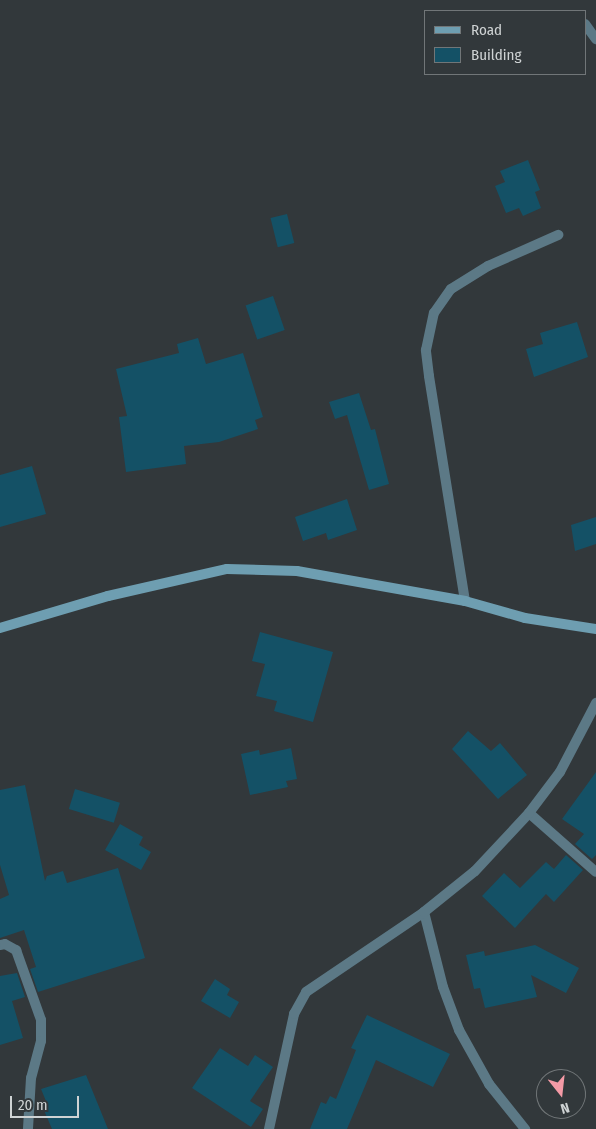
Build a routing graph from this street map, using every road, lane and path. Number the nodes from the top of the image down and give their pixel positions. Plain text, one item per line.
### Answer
1 (586, 25) edge
2 (596, 39) edge
3 (558, 236) dead end
4 (465, 601) junction
5 (0, 628) edge
6 (596, 629) edge
7 (596, 704) edge
8 (529, 813) junction
9 (596, 872) edge
10 (424, 912) junction
11 (0, 945) edge
12 (28, 1129) edge
13 (268, 1129) edge
14 (525, 1129) edge

1 - 2 street
3 - 4 street
4 - 5 main road
4 - 6 main road
7 - 8 street
8 - 9 street
8 - 10 street
10 - 13 street
10 - 14 street
11 - 12 street

